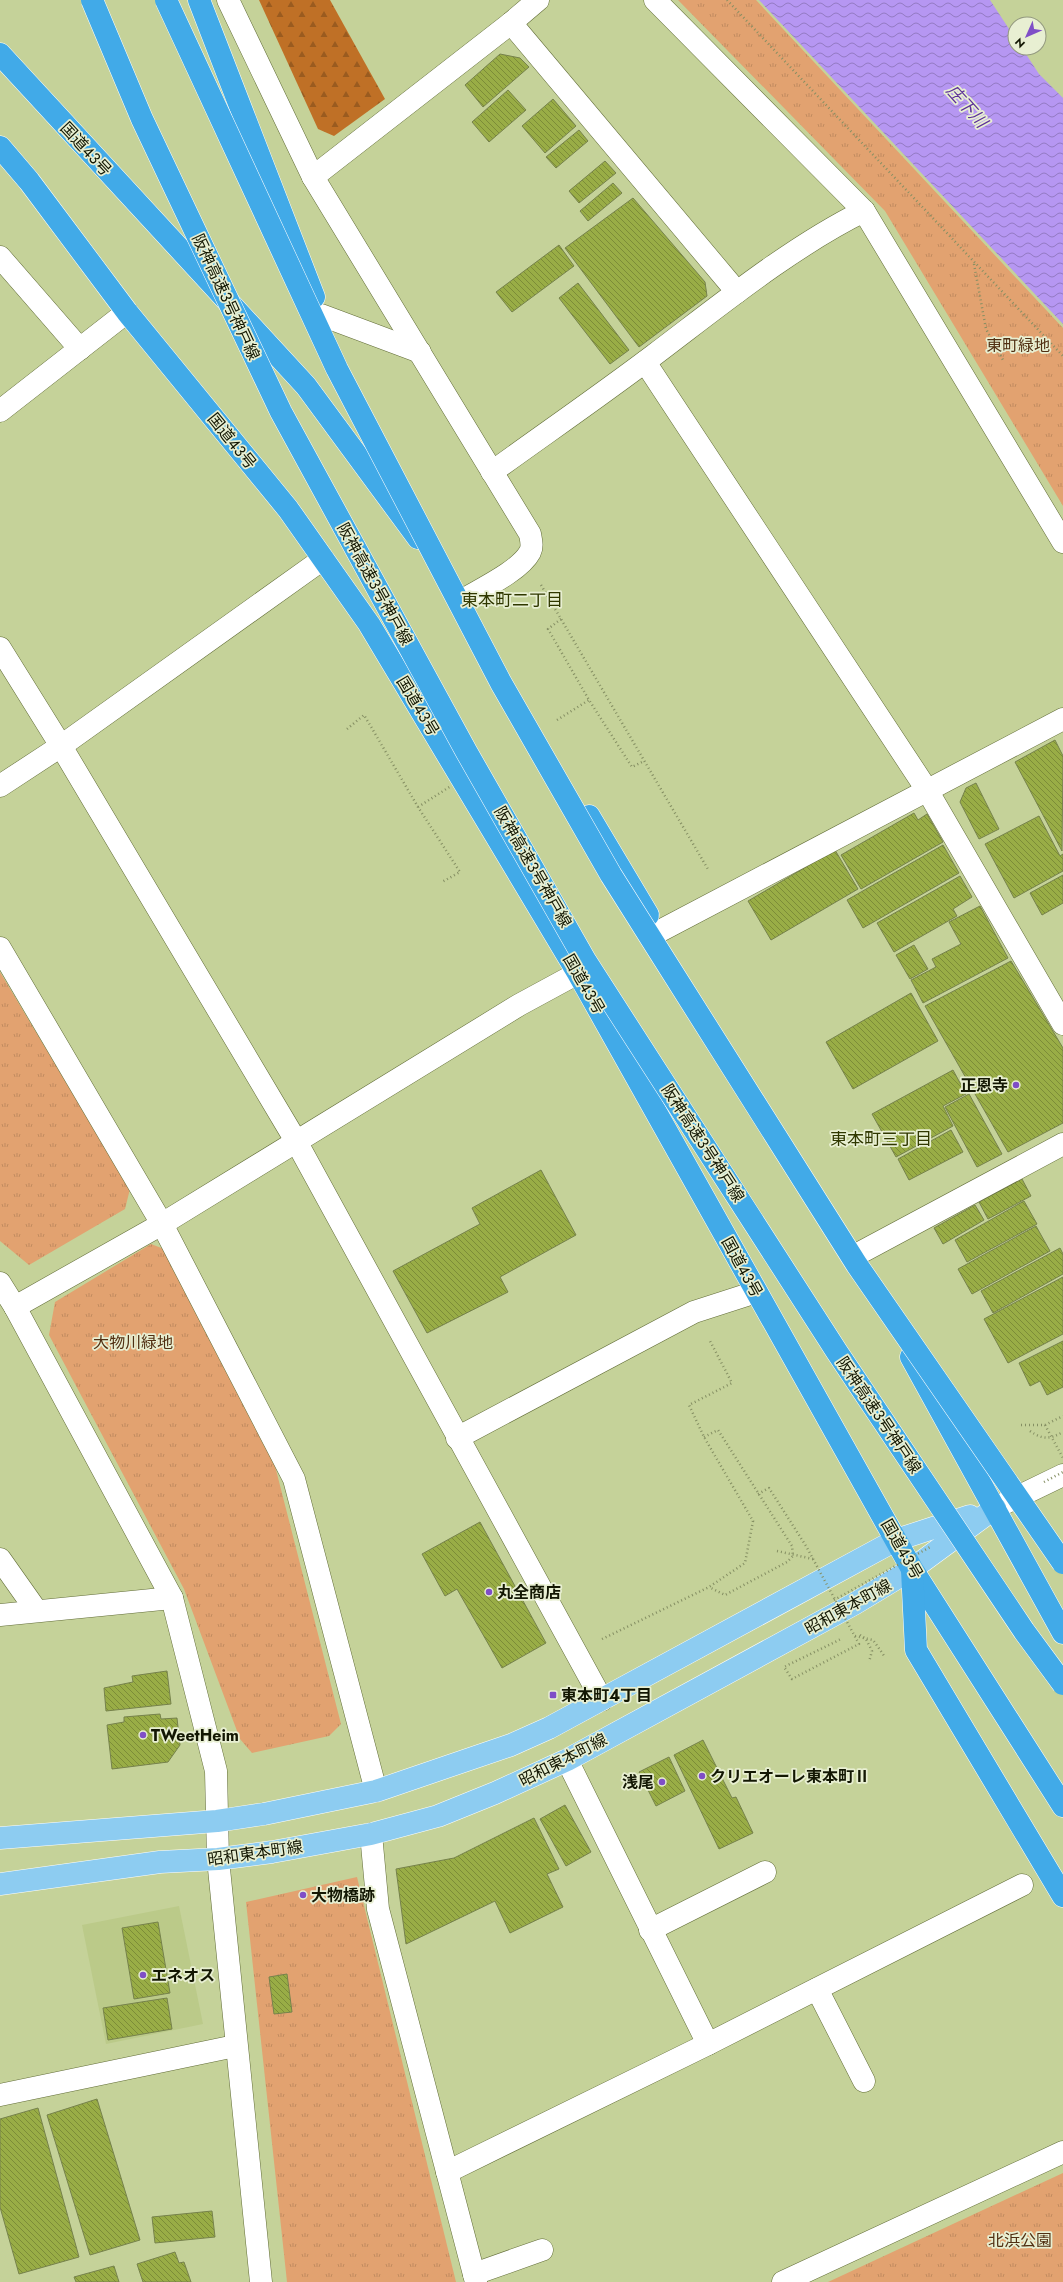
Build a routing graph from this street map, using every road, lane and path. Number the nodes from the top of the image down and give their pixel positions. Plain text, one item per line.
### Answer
1 (92, 0) edge
2 (166, 0) edge
3 (199, 0) edge
4 (228, 0) edge
5 (538, 0) edge
6 (655, 0) edge
7 (727, 0) edge
8 (511, 23) junction
9 (0, 54) edge
10 (0, 147) edge
11 (313, 177) junction
12 (864, 211) junction
13 (0, 257) edge
14 (974, 263) junction
15 (738, 292) junction
16 (127, 312) junction
17 (321, 315) junction
18 (80, 350) junction
19 (420, 352) junction
20 (1063, 356) edge
21 (1003, 360) dead end
22 (645, 362) junction
23 (0, 411) edge
24 (492, 472) junction
25 (394, 506) junction
26 (1063, 542) edge
27 (525, 558) junction
28 (324, 559) junction
29 (461, 601) junction
30 (561, 619) junction
31 (0, 648) edge
32 (1063, 718) edge
33 (347, 729) dead end
34 (61, 746) junction
35 (644, 761) junction
36 (0, 786) edge
37 (927, 790) junction
38 (442, 882) dead end
39 (724, 897) junction
40 (658, 932) junction
41 (0, 948) edge
42 (578, 972) junction
43 (1063, 1024) edge
44 (296, 1141) junction
45 (1063, 1144) edge
46 (162, 1224) junction
47 (854, 1256) junction
48 (0, 1283) edge
49 (756, 1292) junction
50 (15, 1307) junction
51 (694, 1312) junction
52 (1063, 1416) edge
53 (1021, 1425) dead end
54 (1045, 1425) junction
55 (1030, 1431) dead end
56 (1063, 1432) edge
57 (704, 1437) junction
58 (457, 1438) junction
59 (1063, 1458) edge
60 (1063, 1475) edge
61 (758, 1494) junction
62 (996, 1508) junction
63 (896, 1540) junction
64 (777, 1551) dead end
65 (0, 1559) edge
66 (813, 1559) junction
67 (1063, 1563) edge
68 (912, 1569) junction
69 (1037, 1584) junction
70 (708, 1587) junction
71 (172, 1598) junction
72 (36, 1610) junction
73 (0, 1615) edge
74 (1063, 1627) edge
75 (1063, 1633) edge
76 (850, 1634) dead end
77 (846, 1636) dead end
78 (855, 1636) junction
79 (575, 1652) junction
80 (885, 1657) dead end
81 (870, 1662) dead end
82 (1063, 1684) edge
83 (602, 1700) junction
84 (567, 1760) junction
85 (376, 1791) junction
86 (1063, 1806) edge
87 (217, 1821) junction
88 (371, 1834) junction
89 (0, 1838) edge
90 (218, 1859) junction
91 (765, 1872) dead end
92 (0, 1884) edge
93 (1022, 1885) dead end
94 (1063, 1896) edge
95 (650, 1930) junction
96 (817, 1989) junction
97 (708, 2044) junction
98 (235, 2046) junction
99 (864, 2081) dead end
100 (0, 2095) edge
101 (1063, 2152) edge
102 (447, 2172) junction
103 (542, 2250) dead end
104 (475, 2278) edge
105 (261, 2282) edge
106 (783, 2282) edge

1 - 82 highway, 阪神高速3号神戸線, bridge
2 - 67 highway, bridge
3 - 17 highway
4 - 11 street
5 - 8 street
6 - 12 street
7 - 14 path
8 - 11 street
8 - 15 street
9 - 25 highway, 国道43号
10 - 16 highway, 国道43号
11 - 19 street
12 - 15 street
12 - 26 street
13 - 18 street
14 - 20 path
14 - 21 path
15 - 22 street
16 - 18 street
16 - 28 highway, 国道43号
17 - 19 street
17 - 25 highway
18 - 23 street
19 - 24 street
22 - 24 street
22 - 37 street
24 - 27 street
25 - 29 highway, 国道43号
27 - 29 street
27 - 30 path
28 - 34 street
28 - 42 highway, 国道43号
29 - 40 highway, 国道43号
30 - 35 path
30 - 35 path
31 - 34 street
32 - 37 street
33 - 38 path
34 - 36 street
34 - 44 street
35 - 39 path
37 - 39 street
37 - 43 street
39 - 40 street
40 - 47 highway, 国道43号
41 - 46 street
42 - 44 street
42 - 49 highway, 国道43号
44 - 46 street
44 - 58 street
45 - 47 street
46 - 50 street
46 - 85 street
47 - 62 highway, 国道43号
48 - 50 street
49 - 51 street
49 - 63 highway, 国道43号
50 - 71 street
51 - 57 path
51 - 58 street
52 - 54 path
53 - 54 path
54 - 59 path, bridge
55 - 56 path
57 - 61 path
57 - 70 path
58 - 79 street
60 - 62 street
61 - 66 path, bridge
61 - 70 path
62 - 63 main road
62 - 68 main road, 昭和東本町線
62 - 69 highway, 国道43号
63 - 68 highway, 国道43号
63 - 83 main road
64 - 66 path, bridge
65 - 72 street
66 - 78 path, bridge
68 - 84 main road, 昭和東本町線
68 - 86 highway, 国道43号
68 - 94 highway
69 - 74 highway
69 - 75 highway, 国道43号
70 - 79 path
71 - 72 street
71 - 87 street
72 - 73 street
76 - 81 path, bridge
77 - 78 path, bridge
78 - 80 path, bridge
79 - 83 street
83 - 85 main road
84 - 88 main road, 昭和東本町線
84 - 95 street
85 - 87 main road
87 - 89 main road
87 - 90 street
88 - 90 main road, 昭和東本町線
88 - 102 street
90 - 92 main road, 昭和東本町線
90 - 98 street
91 - 95 street
93 - 96 street
95 - 97 street
96 - 97 street
96 - 99 street
97 - 102 street
98 - 100 street
98 - 105 street
101 - 106 street
102 - 104 street
103 - 104 street

